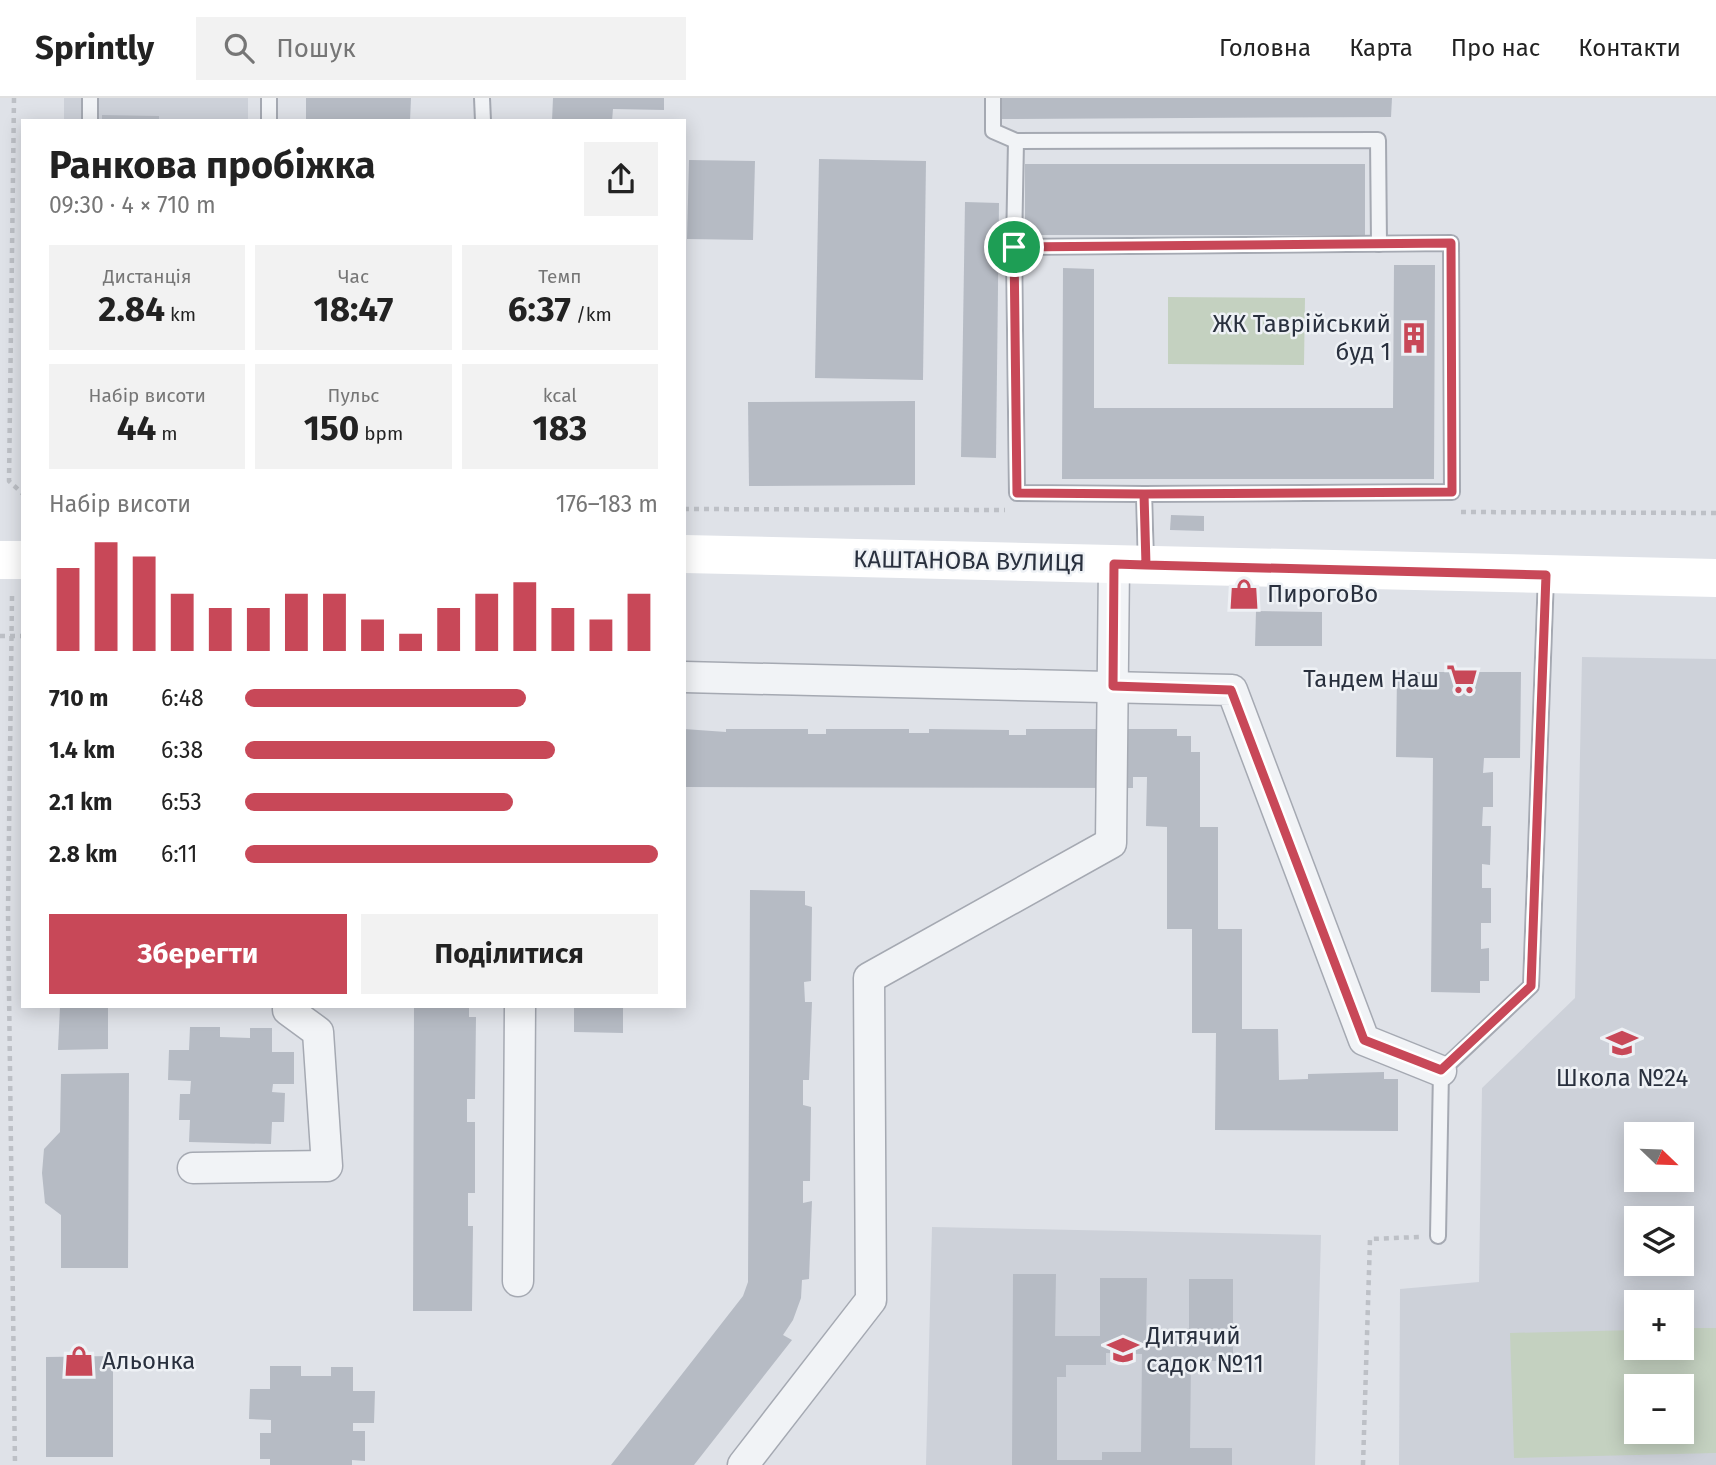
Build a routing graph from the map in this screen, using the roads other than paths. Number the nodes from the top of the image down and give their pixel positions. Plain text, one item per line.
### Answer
1 (90, 98) edge
2 (269, 98) edge
3 (482, 98) edge
4 (993, 98) edge
5 (90, 119) edge
6 (269, 119) edge
7 (482, 119) edge
8 (1016, 141) junction
9 (1379, 244) junction
10 (1014, 247) junction
11 (1144, 494) junction
12 (686, 554) edge
13 (0, 560) edge
14 (21, 560) edge
15 (1130, 565) junction
16 (1546, 575) junction
17 (1716, 579) edge
18 (686, 677) edge
19 (1113, 686) junction
20 (288, 1008) edge
21 (520, 1008) edge
22 (1441, 1070) junction
23 (193, 1168) dead end
24 (1438, 1236) road end
25 (518, 1281) dead end
26 (743, 1465) edge

1 - 5 lane
2 - 6 lane
3 - 7 lane
4 - 8 lane
8 - 9 lane
8 - 10 lane
9 - 10 lane
9 - 11 lane
10 - 11 lane
11 - 15 lane
12 - 15 street, КАШТАНОВА ВУЛИЦЯ
13 - 14 street
15 - 16 street, КАШТАНОВА ВУЛИЦЯ
15 - 19 street
16 - 17 street, КАШТАНОВА ВУЛИЦЯ
16 - 22 lane
18 - 19 street
19 - 22 street
19 - 26 street
20 - 23 street
21 - 25 street
22 - 24 lane

